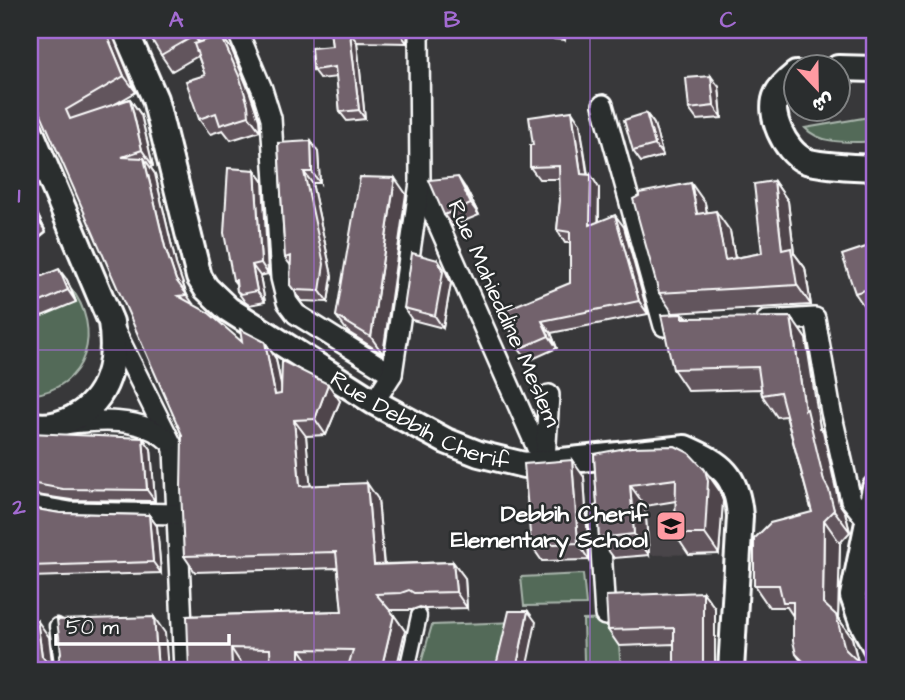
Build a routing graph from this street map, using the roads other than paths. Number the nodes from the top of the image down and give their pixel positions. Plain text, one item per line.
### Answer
1 (125, 30) edge
2 (237, 30) edge
3 (419, 30) edge
4 (852, 68) edge
5 (875, 69) edge
6 (782, 87) edge
7 (603, 105) dead end
8 (30, 130) edge
9 (875, 168) edge
10 (420, 183) junction
11 (338, 312) edge
12 (746, 322) edge
13 (111, 323) junction
14 (705, 324) edge
15 (335, 339) junction
16 (392, 374) junction
17 (550, 396) dead end
18 (374, 402) junction
19 (40, 425) edge
20 (173, 446) junction
21 (544, 464) junction
22 (875, 488) edge
23 (597, 498) edge
24 (30, 505) edge
25 (177, 514) junction
26 (868, 521) junction
27 (606, 615) edge
28 (419, 616) dead end
29 (57, 626) edge
30 (875, 646) edge
31 (62, 670) edge
32 (184, 670) edge
33 (407, 670) edge
34 (731, 670) edge

1 - 18 street, Rue Debbih Cherif
2 - 15 street
3 - 10 street
4 - 5 street
6 - 9 street
7 - 14 street
8 - 13 street
10 - 16 street
10 - 21 street, Rue Mahieddine Meslem
11 - 15 street
12 - 26 street
13 - 19 street
13 - 20 street
15 - 16 street
16 - 18 street
17 - 21 street
18 - 21 street, Rue Debbih Cherif
19 - 20 street
20 - 25 street
21 - 34 street, Rue Debbih Cherif
22 - 26 street
23 - 27 street
24 - 25 street
25 - 32 street
26 - 30 street
28 - 33 street
29 - 31 street

